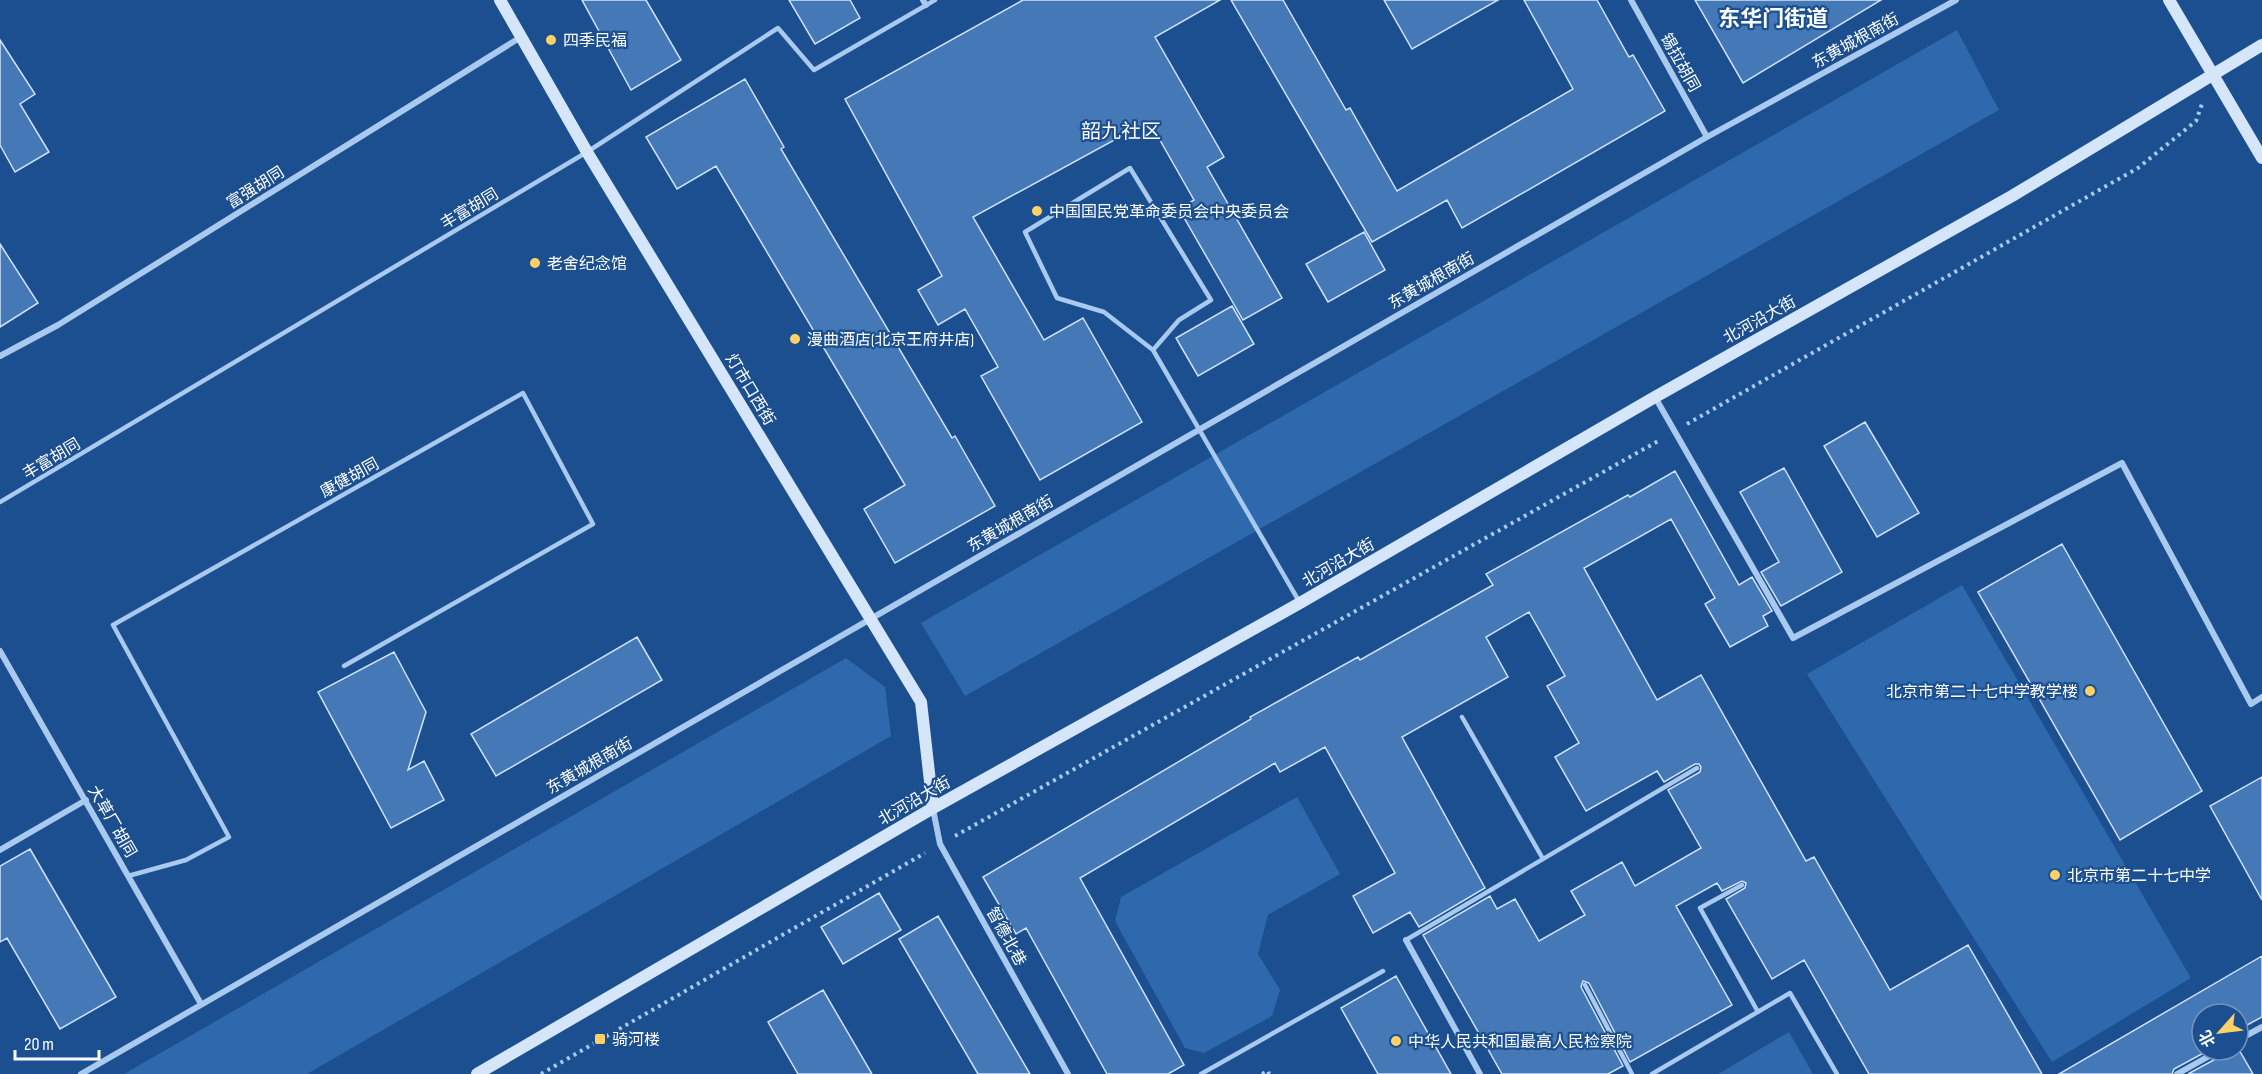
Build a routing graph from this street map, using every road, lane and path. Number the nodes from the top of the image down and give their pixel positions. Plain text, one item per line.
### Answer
1 (500, 0) edge
2 (935, 0) edge
3 (1631, 0) edge
4 (1956, 0) edge
5 (2169, 0) edge
6 (925, 2) edge
7 (521, 36) junction
8 (2262, 45) edge
9 (2212, 75) junction
10 (1707, 137) junction
11 (587, 152) junction
12 (2262, 158) edge
13 (1153, 350) junction
14 (0, 356) edge
15 (1655, 397) junction
16 (1199, 430) junction
17 (1675, 431) junction
18 (0, 502) edge
19 (1300, 603) junction
20 (872, 618) junction
21 (0, 651) edge
22 (344, 666) dead end
23 (2262, 697) edge
24 (1462, 717) dead end
25 (1697, 768) dead end
26 (86, 800) junction
27 (933, 808) junction
28 (940, 844) junction
29 (0, 850) edge
30 (1543, 858) junction
31 (128, 876) junction
32 (1742, 885) dead end
33 (1406, 940) joint
34 (1383, 971) dead end
35 (1585, 986) dead end
36 (201, 1004) junction
37 (1758, 1012) junction
38 (2198, 1062) edge
39 (81, 1074) edge
40 (477, 1074) edge
41 (541, 1074) edge
42 (1068, 1074) edge
43 (1201, 1074) edge
44 (1263, 1074) edge
45 (1269, 1074) edge
46 (1480, 1074) edge
47 (1632, 1074) edge
48 (1652, 1074) edge
49 (1837, 1074) edge
50 (2177, 1074) edge

1 - 7 main road, 灯市口西街
2 - 6 lane, 丰富胡同
3 - 10 street, 锡拉胡同
4 - 10 street, 东黄城根南街
5 - 9 main road
6 - 11 lane, 丰富胡同
7 - 11 main road, 灯市口西街
7 - 14 street, 富强胡同
8 - 9 main road, 北河沿大街
9 - 12 main road
9 - 15 main road, 北河沿大街
9 - 17 path
10 - 16 street, 东黄城根南街
11 - 18 lane, 丰富胡同
11 - 20 main road, 灯市口西街
13 - 13 lane
13 - 16 lane
15 - 17 street
15 - 19 main road, 北河沿大街
16 - 19 lane
16 - 20 street, 东黄城根南街
17 - 23 street
17 - 28 path
19 - 27 main road, 北河沿大街
20 - 27 main road, 灯市口西街
20 - 36 street, 东黄城根南街
21 - 26 street, 大草厂胡同
22 - 31 lane, 康健胡同
24 - 30 lane
25 - 30 lane
26 - 29 street
26 - 31 street, 大草厂胡同
27 - 28 street, 智德北巷
27 - 40 main road, 北河沿大街
28 - 41 path
28 - 42 street, 智德北巷
30 - 33 lane
31 - 36 street, 大草厂胡同
32 - 37 lane
33 - 46 street
34 - 43 lane
35 - 47 lane
36 - 39 street, 东黄城根南街
37 - 48 lane
37 - 49 lane
38 - 50 street
44 - 45 path

